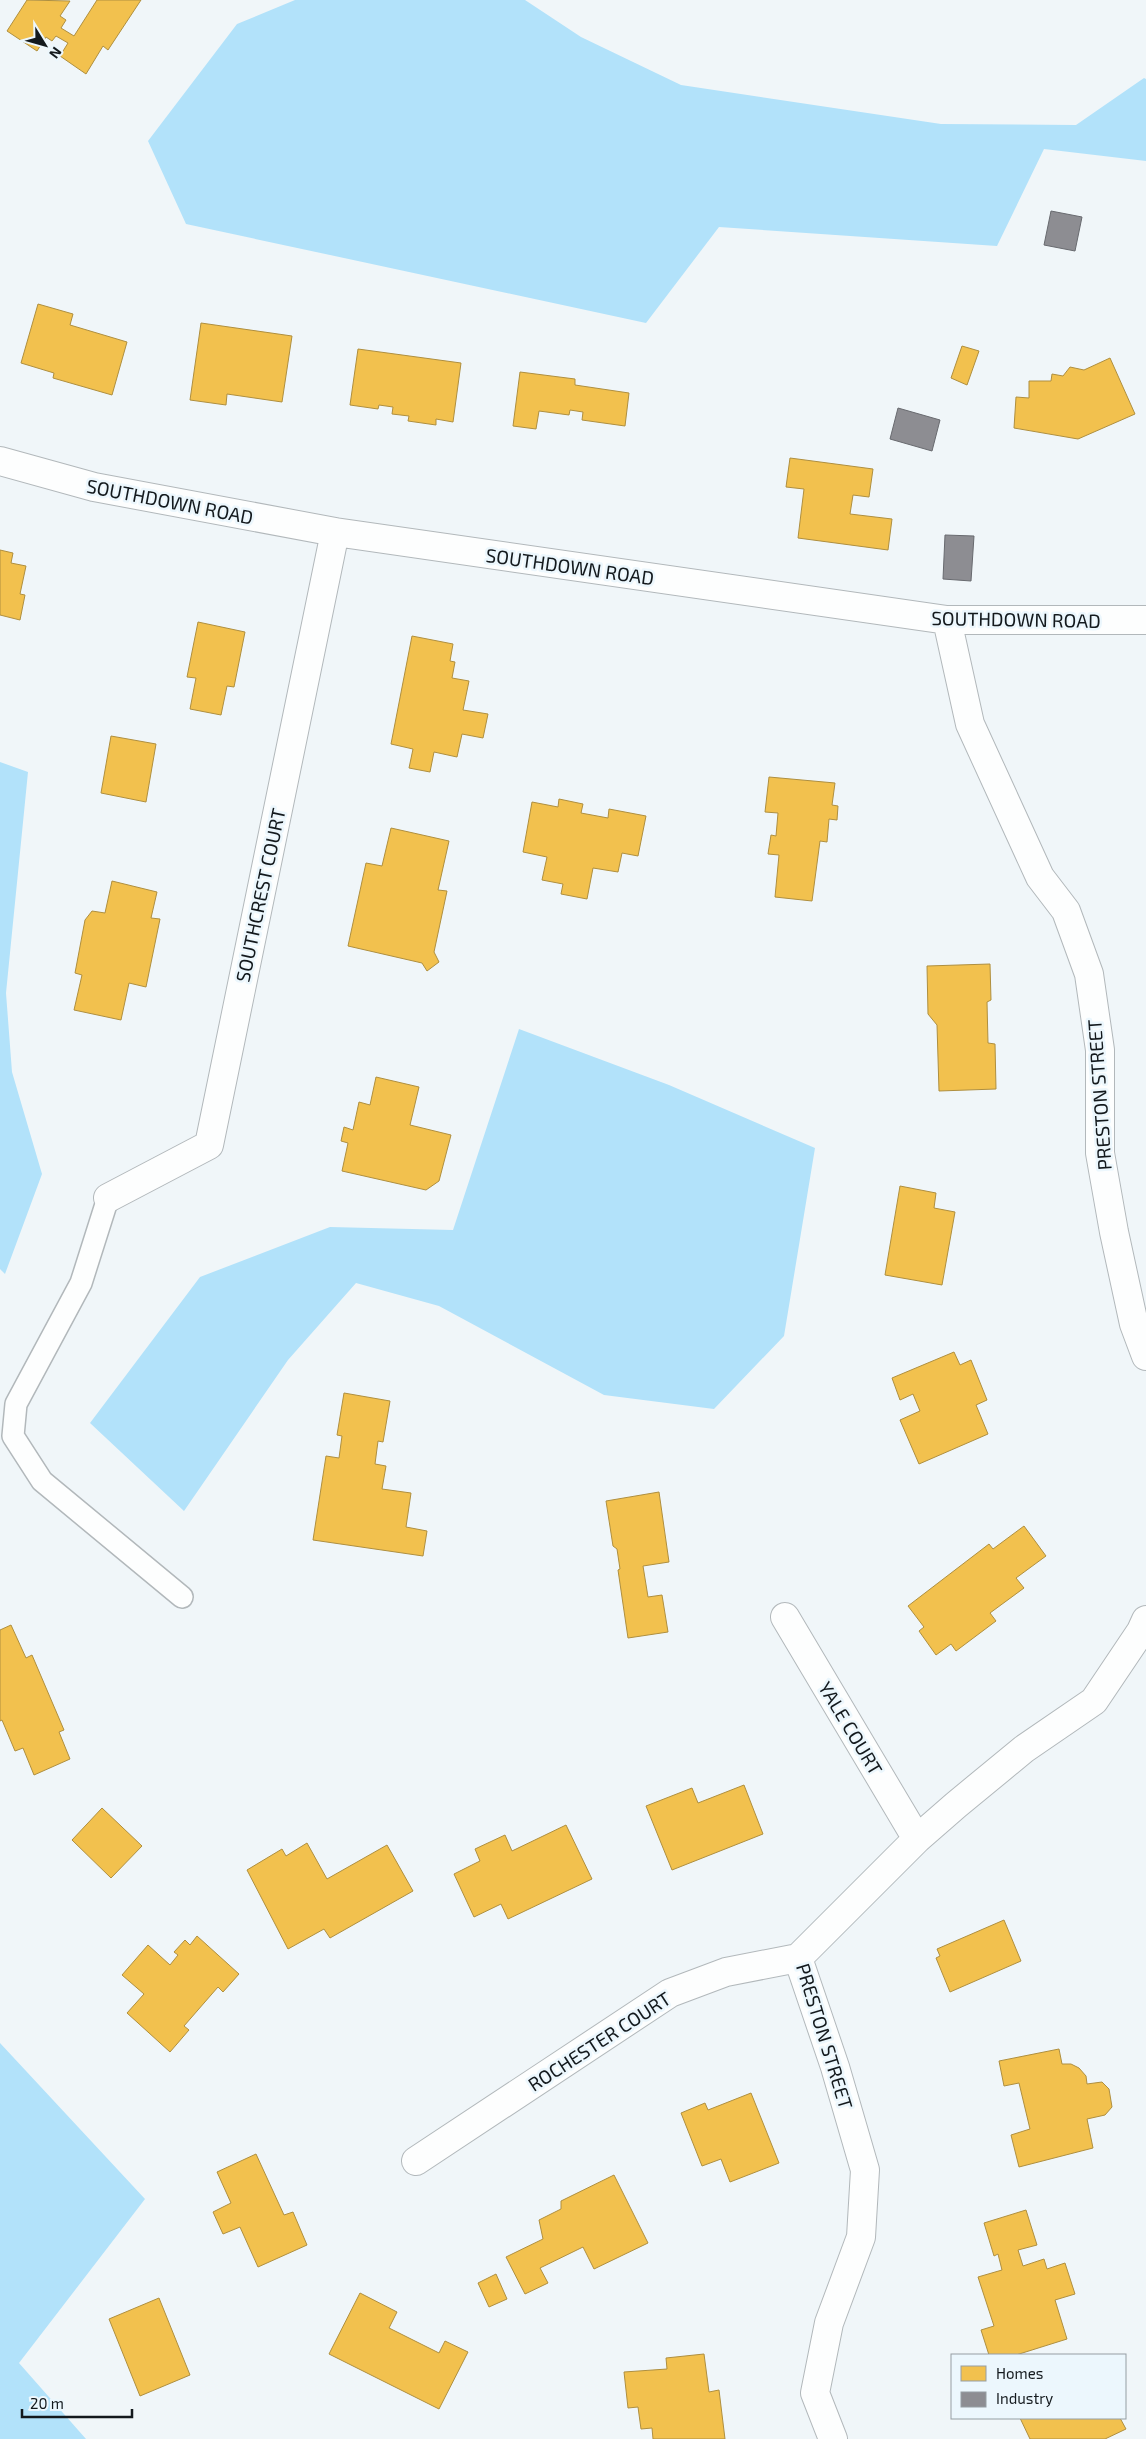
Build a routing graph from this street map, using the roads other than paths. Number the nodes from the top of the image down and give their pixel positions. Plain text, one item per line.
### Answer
1 (0, 461) edge
2 (335, 532) junction
3 (947, 620) junction
4 (1146, 620) edge
5 (108, 1198) joint
6 (1146, 1356) edge
7 (182, 1597) dead end
8 (785, 1617) dead end
9 (1146, 1620) edge
10 (917, 1839) junction
11 (798, 1958) junction
12 (416, 2161) dead end
13 (832, 2439) edge

1 - 2 street, SOUTHDOWN ROAD
2 - 3 street, SOUTHDOWN ROAD
2 - 5 street, SOUTHCREST COURT
3 - 4 street, SOUTHDOWN ROAD
3 - 6 street, PRESTON STREET
5 - 7 lane
8 - 10 street, YALE COURT
9 - 10 street, PRESTON STREET
10 - 11 street, PRESTON STREET
11 - 12 street, ROCHESTER COURT
11 - 13 street, PRESTON STREET

